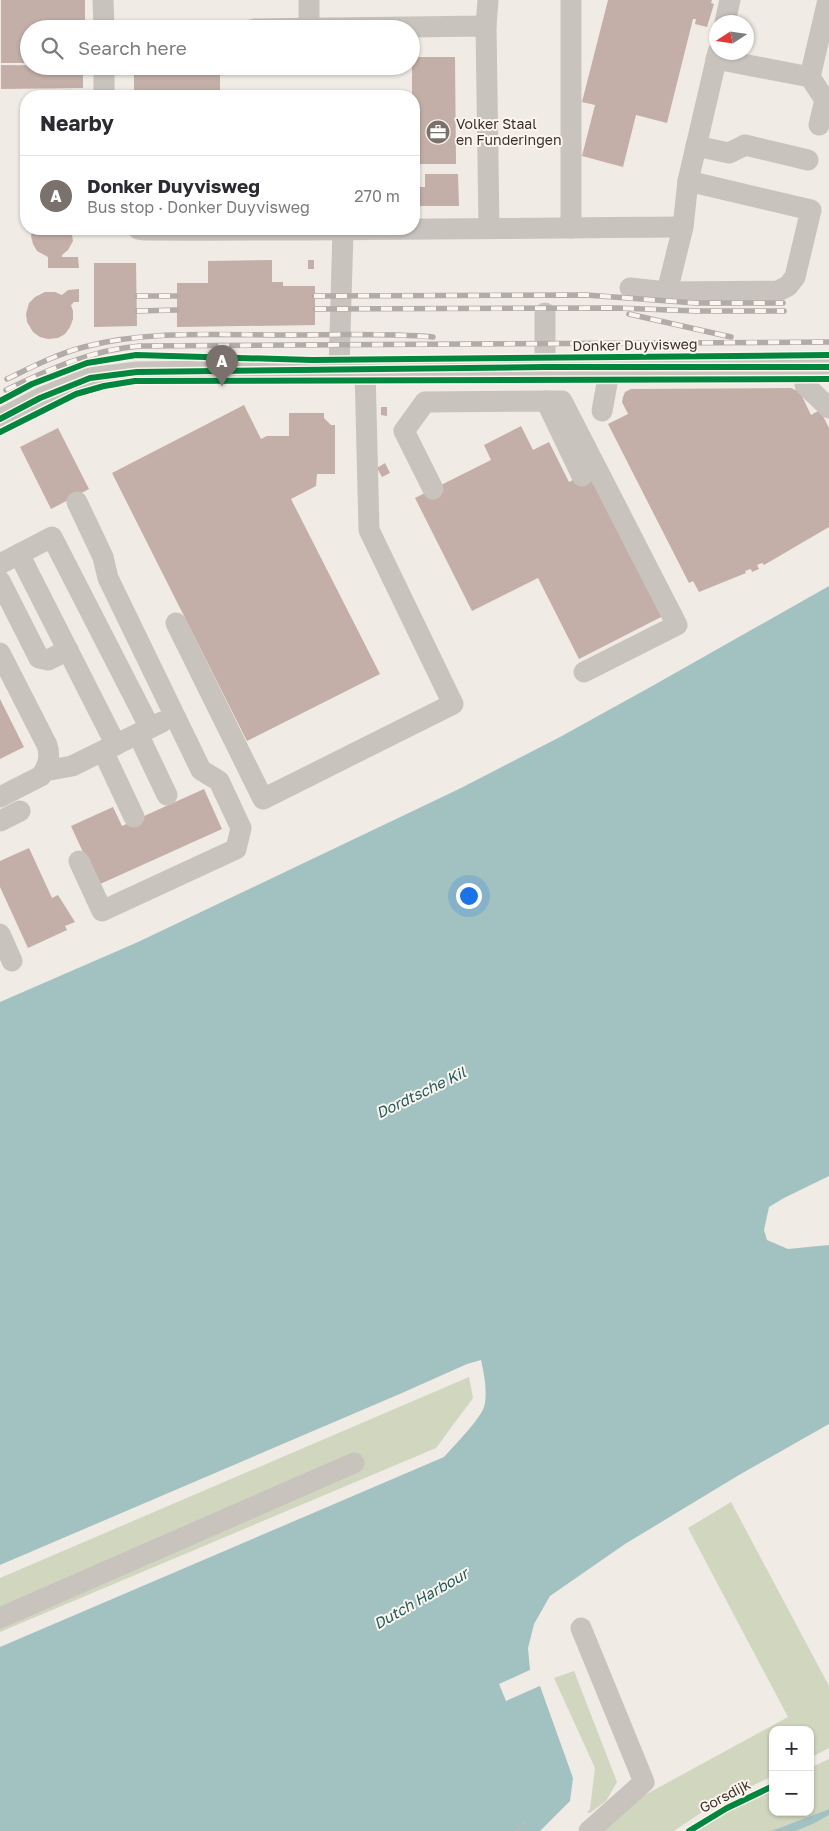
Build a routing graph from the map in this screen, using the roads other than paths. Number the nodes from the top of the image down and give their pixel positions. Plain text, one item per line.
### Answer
1 (103, 0) edge
2 (309, 0) edge
3 (488, 0) edge
4 (571, 0) edge
5 (730, 0) edge
6 (828, 0) edge
7 (727, 15) edge
8 (104, 20) edge
9 (309, 20) edge
10 (486, 26) junction
11 (420, 27) edge
12 (716, 60) edge
13 (735, 60) edge
14 (104, 75) edge
15 (810, 77) junction
16 (104, 90) edge
17 (819, 125) dead end
18 (696, 146) junction
19 (808, 160) dead end
20 (688, 181) junction
21 (683, 227) junction
22 (489, 228) junction
23 (571, 228) junction
24 (420, 229) edge
25 (343, 235) edge
26 (630, 288) dead end
27 (667, 292) junction
28 (546, 314) dead end
29 (804, 366) junction
30 (829, 366) edge
31 (545, 367) junction
32 (610, 367) junction
33 (516, 368) junction
34 (339, 369) junction
35 (365, 369) junction
36 (426, 369) junction
37 (515, 401) junction
38 (546, 401) junction
39 (425, 402) junction
40 (829, 408) edge
41 (602, 411) dead end
42 (0, 419) edge
43 (582, 476) dead end
44 (433, 489) dead end
45 (77, 502) dead end
46 (19, 554) junction
47 (0, 564) edge
48 (0, 581) edge
49 (176, 623) dead end
50 (68, 650) junction
51 (0, 653) edge
52 (584, 672) dead end
53 (175, 716) junction
54 (144, 731) junction
55 (109, 748) junction
56 (45, 770) junction
57 (167, 795) dead end
58 (0, 796) edge
59 (20, 812) dead end
60 (134, 817) dead end
61 (0, 821) edge
62 (79, 861) dead end
63 (0, 934) edge
64 (12, 961) dead end
65 (354, 1464) dead end
66 (0, 1618) edge
67 (582, 1628) dead end
68 (589, 1831) edge

1 - 8 street
2 - 9 street
3 - 10 street
4 - 23 street
5 - 7 street
6 - 15 street
10 - 11 street
10 - 22 street
12 - 18 street
13 - 15 street
14 - 16 street
15 - 17 street
18 - 19 street
18 - 20 street
20 - 21 street
20 - 27 street
21 - 23 street
21 - 27 street
22 - 23 street
22 - 24 street
25 - 34 street
26 - 27 street
28 - 31 street
29 - 30 street, Donker Duyvisweg
29 - 32 street, Donker Duyvisweg
29 - 40 street
31 - 32 street, Donker Duyvisweg
31 - 33 street, Donker Duyvisweg
32 - 41 street
33 - 36 street, Donker Duyvisweg
33 - 37 street
34 - 35 street, Donker Duyvisweg
34 - 42 street, Donker Duyvisweg
35 - 36 street, Donker Duyvisweg
35 - 49 street
36 - 39 street
37 - 38 street
37 - 39 street
38 - 43 street
38 - 52 street
39 - 44 street
45 - 53 street
46 - 47 street
46 - 50 street
46 - 54 street
48 - 50 street
50 - 55 street
51 - 56 street
53 - 54 street
53 - 62 street
54 - 55 street
54 - 57 street
55 - 56 street
55 - 60 street
56 - 58 street
59 - 61 street
63 - 64 street
65 - 66 street
67 - 68 street

